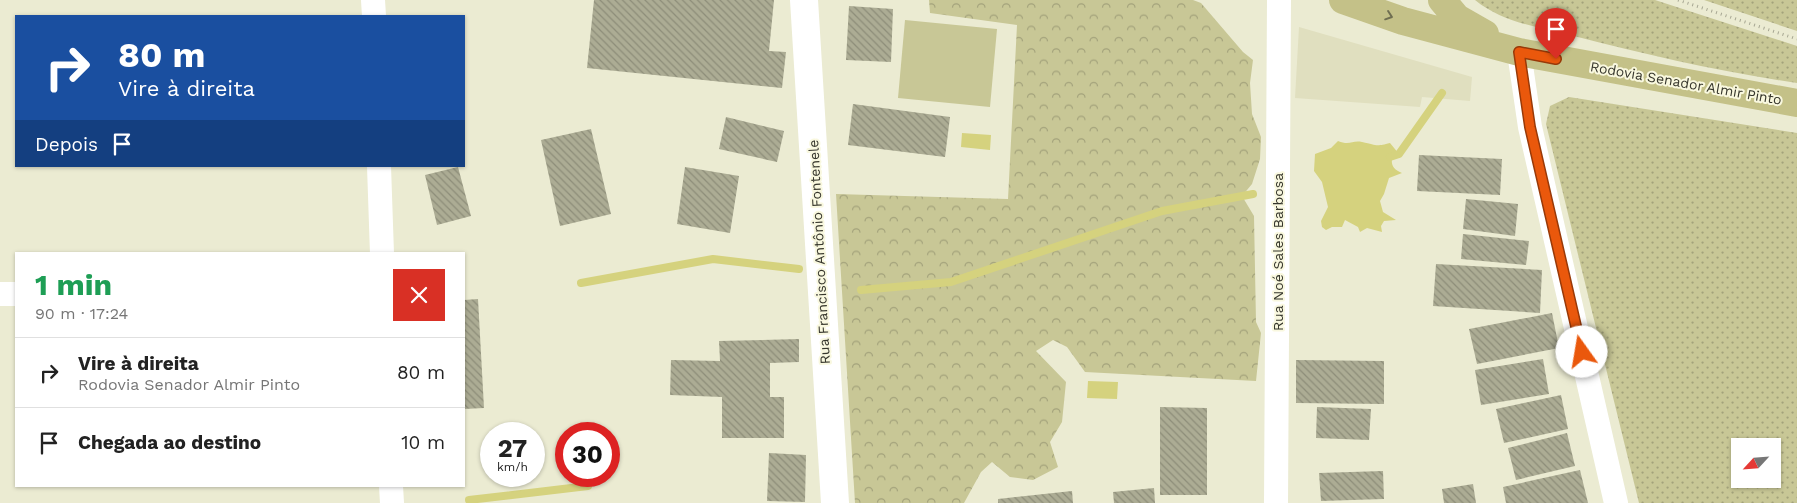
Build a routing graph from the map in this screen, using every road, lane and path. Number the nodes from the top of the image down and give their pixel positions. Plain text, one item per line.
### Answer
1 (374, 0) edge
2 (804, 0) edge
3 (1279, 0) edge
4 (1343, 0) edge
5 (1442, 0) edge
6 (1678, 0) edge
7 (374, 15) edge
8 (1797, 39) edge
9 (1519, 52) junction
10 (1797, 103) edge
11 (379, 167) edge
12 (382, 252) edge
13 (0, 294) edge
14 (15, 294) edge
15 (391, 487) edge
16 (392, 503) edge
17 (835, 503) edge
18 (1276, 503) edge
19 (1616, 503) edge

1 - 7 street
2 - 17 street, Rua Francisco Antônio Fontenele
3 - 18 street, Rua Noé Sales Barbosa
4 -> 9 main road, Rodovia Senador Almir Pinto
5 - 9 main road
6 - 8 path
9 - 10 main road, Rodovia Senador Almir Pinto
9 - 19 street
11 - 12 street
13 - 14 street
15 - 16 street

